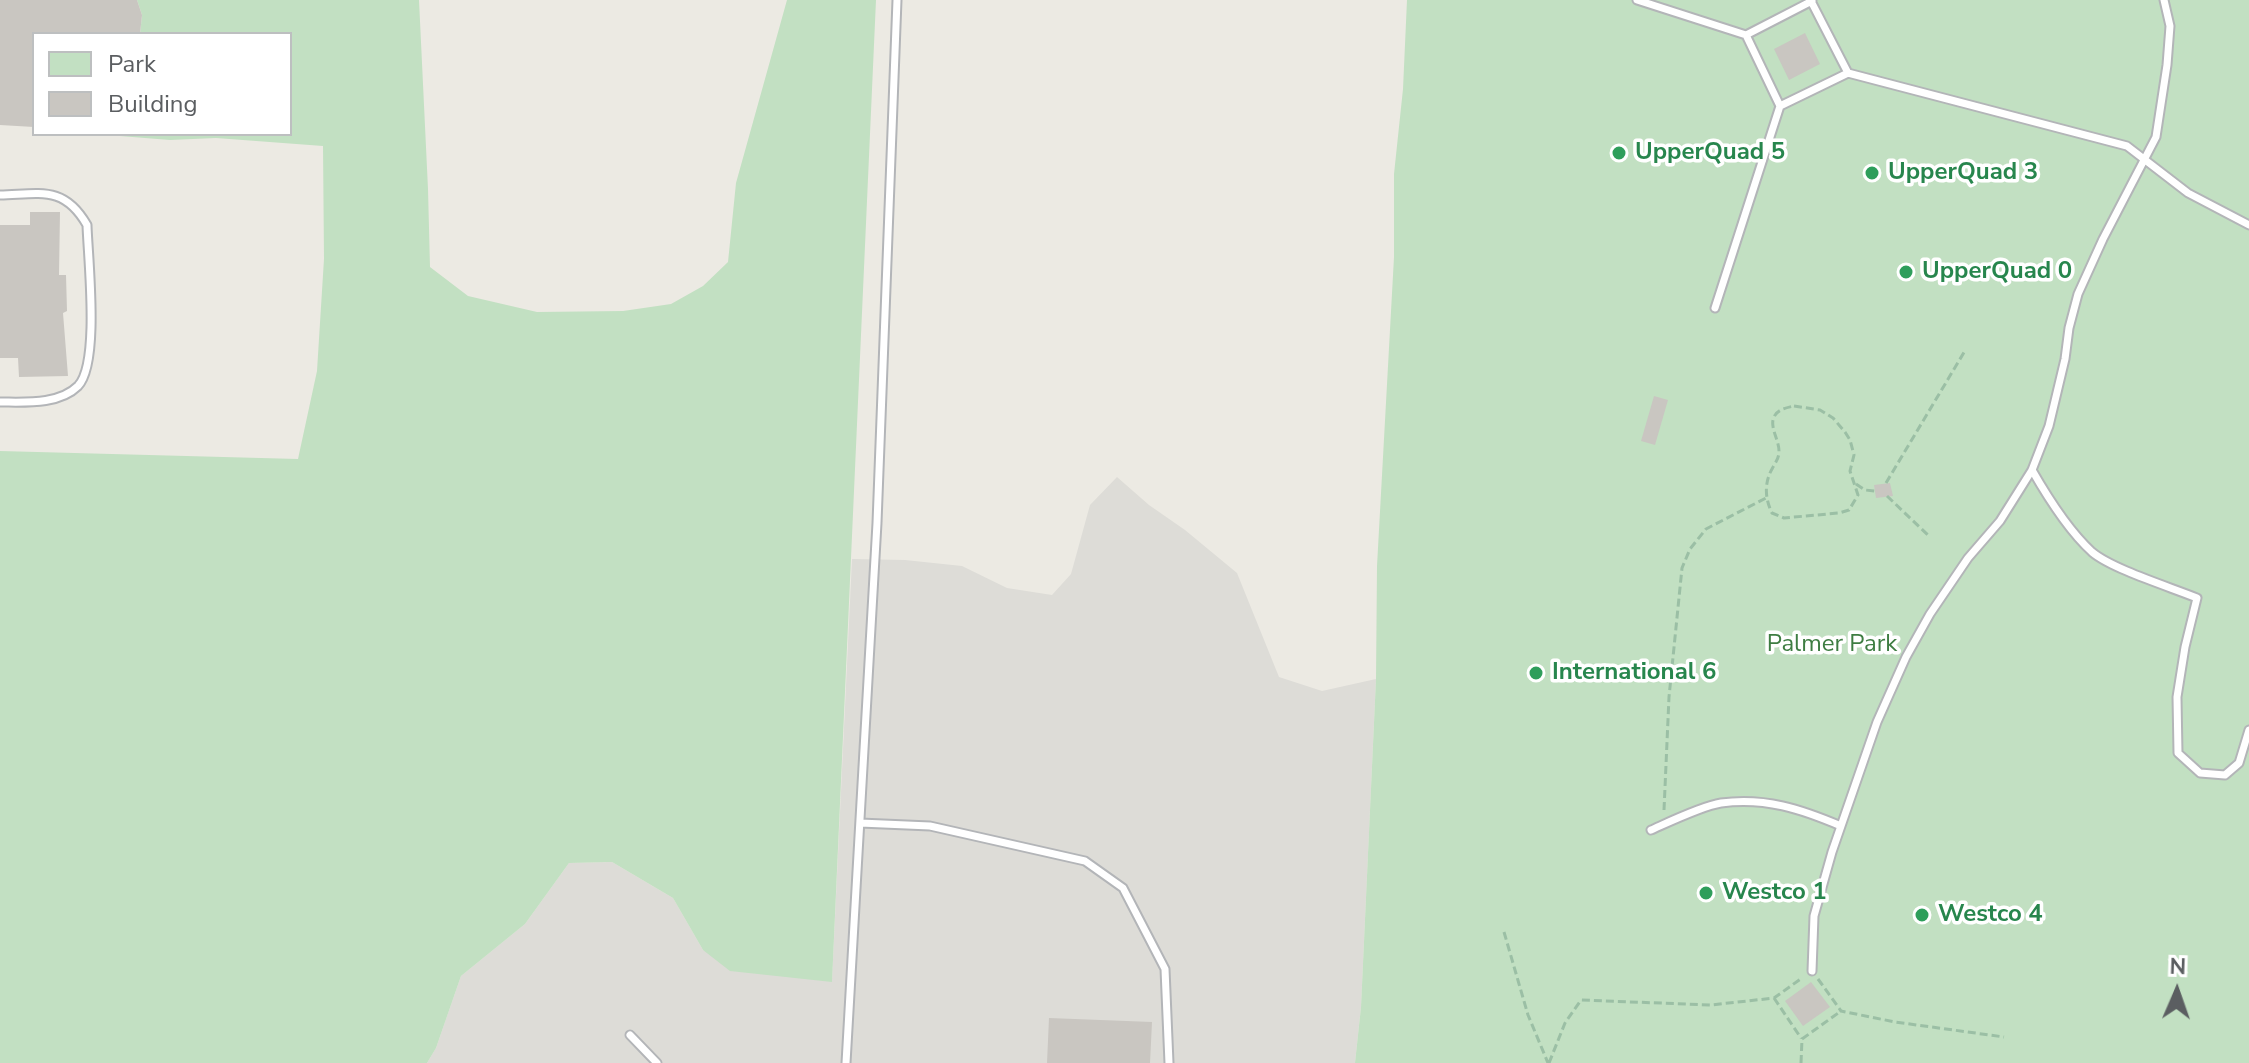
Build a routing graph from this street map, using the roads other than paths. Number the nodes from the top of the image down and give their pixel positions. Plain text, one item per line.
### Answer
1 (897, 0) edge
2 (1637, 0) edge
3 (2164, 0) edge
4 (1812, 1) edge
5 (1746, 35) junction
6 (1848, 73) junction
7 (1780, 106) junction
8 (2144, 159) junction
9 (0, 195) edge
10 (2249, 225) edge
11 (1715, 308) dead end
12 (0, 402) edge
13 (2032, 470) junction
14 (2249, 730) edge
15 (860, 823) junction
16 (1841, 826) junction
17 (1651, 830) dead end
18 (1812, 971) road end
19 (630, 1035) dead end
20 (657, 1063) edge
21 (846, 1063) edge
22 (1169, 1063) edge

1 - 15 lane
2 - 5 lane
3 - 8 lane
4 - 5 lane
4 - 6 lane
5 - 7 lane
6 - 7 lane
6 - 8 lane
7 - 11 lane
8 - 10 lane
8 - 13 lane
9 - 12 lane
13 - 14 lane
13 - 16 lane
15 - 21 lane
15 - 22 lane
16 - 17 lane
16 - 18 lane
19 - 20 lane

